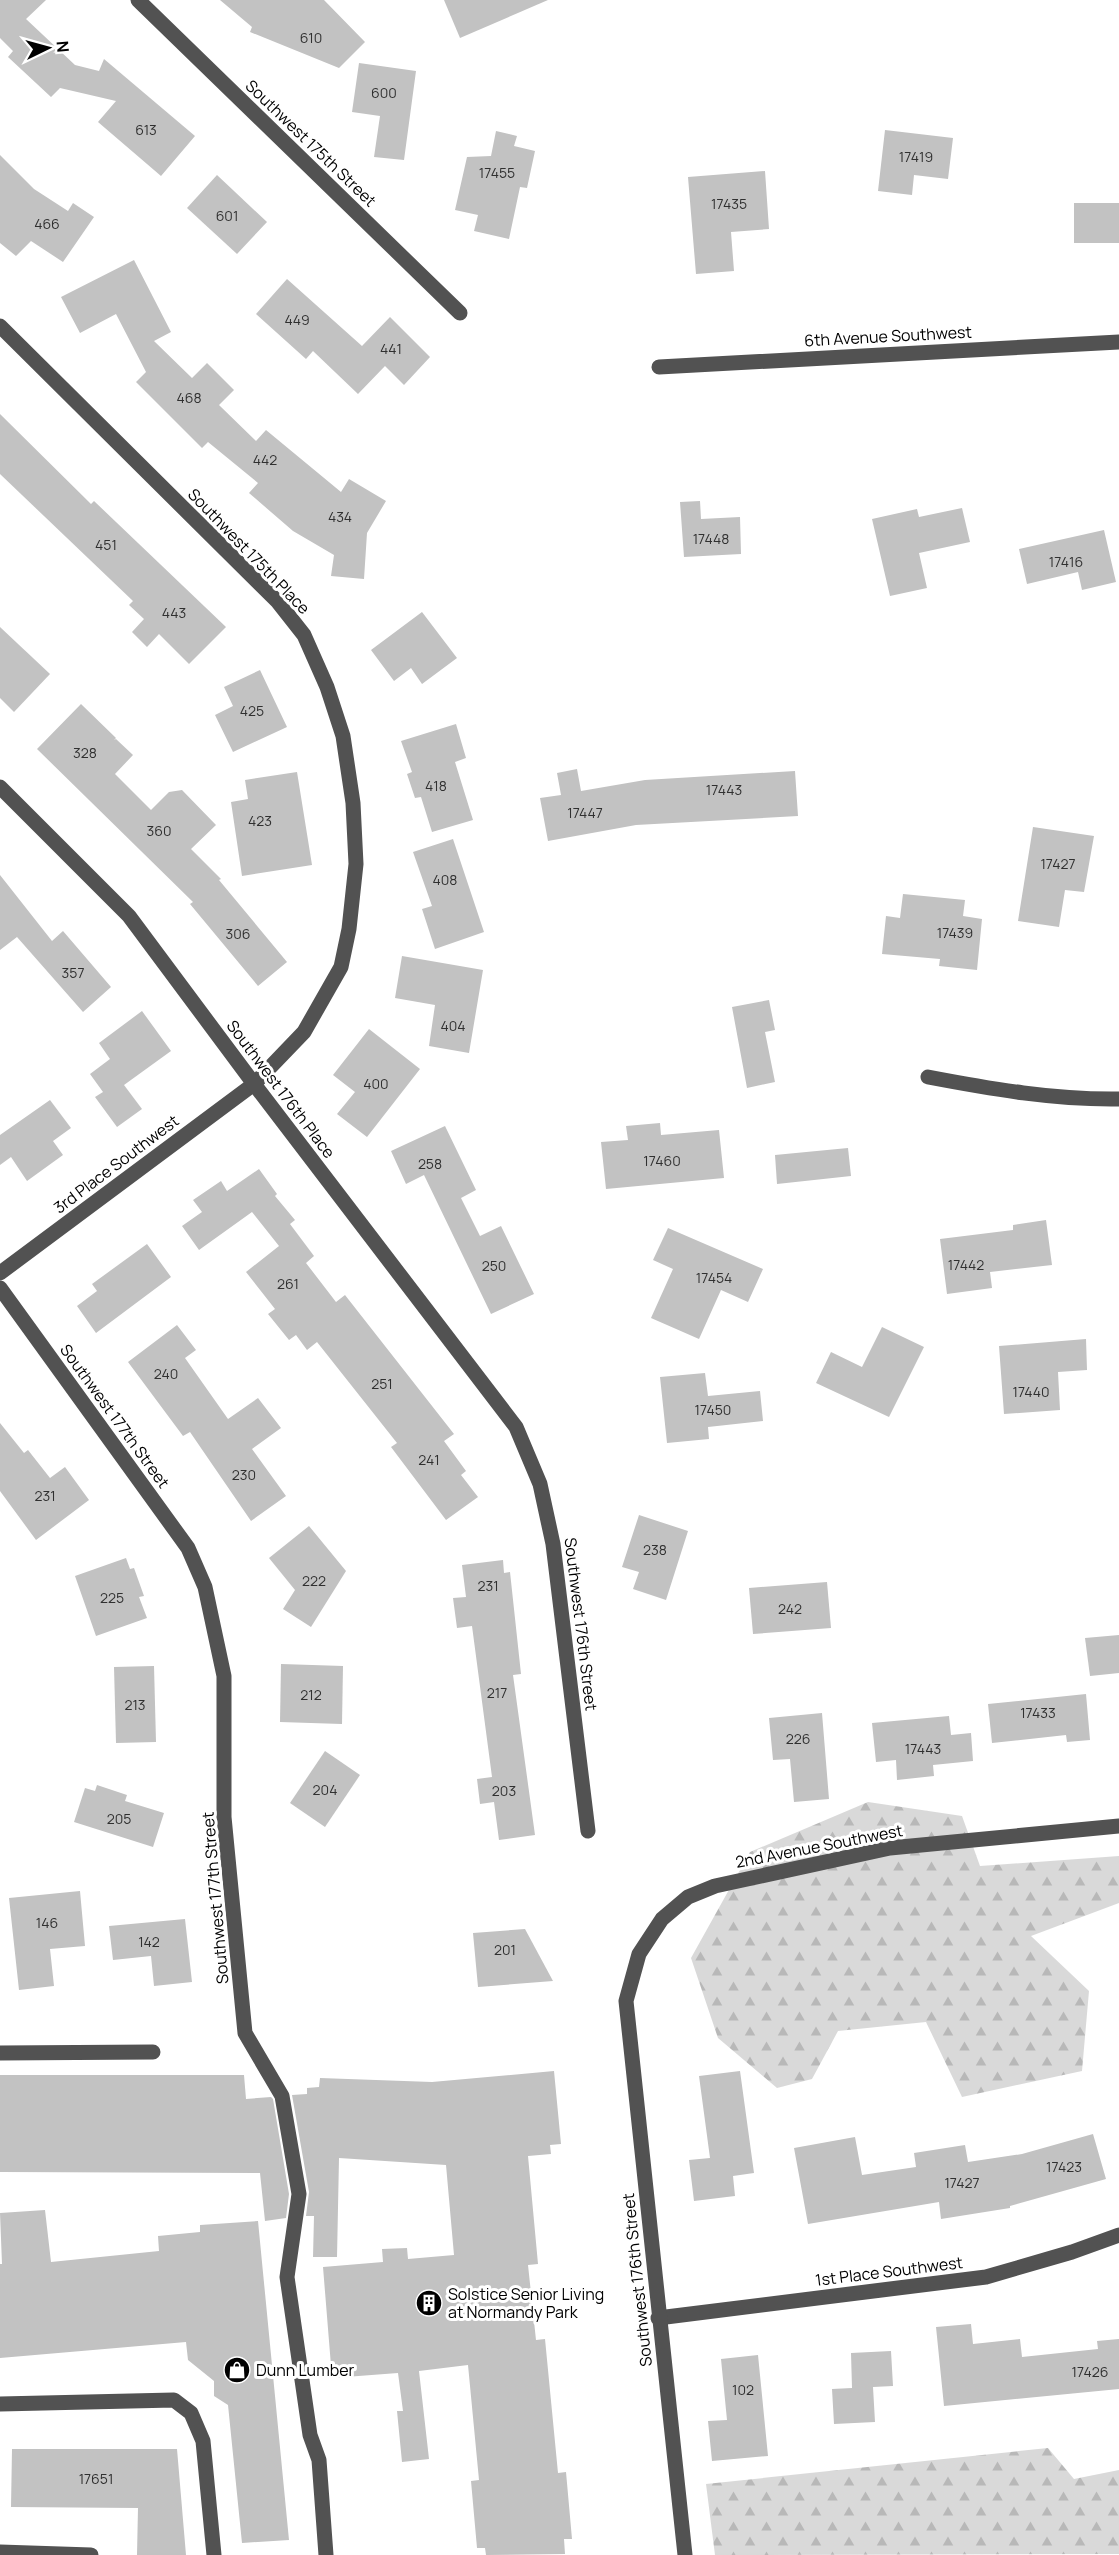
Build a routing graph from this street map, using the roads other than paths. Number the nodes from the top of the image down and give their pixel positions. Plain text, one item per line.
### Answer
1 (138, 0) edge
2 (460, 313) dead end
3 (0, 326) edge
4 (1119, 342) edge
5 (659, 367) dead end
6 (0, 787) edge
7 (928, 1077) dead end
8 (254, 1084) junction
9 (1119, 1099) edge
10 (0, 1273) edge
11 (0, 1288) edge
12 (516, 1427) joint
13 (1119, 1826) edge
14 (588, 1831) dead end
15 (626, 2001) joint
16 (153, 2052) dead end
17 (0, 2053) edge
18 (1119, 2235) edge
19 (658, 2318) junction
20 (0, 2404) edge
21 (0, 2552) edge
22 (91, 2555) edge
23 (214, 2555) edge
24 (326, 2555) edge
25 (685, 2555) edge

1 - 2 street, Southwest 175th Street
3 - 8 street, Southwest 175th Place
4 - 5 street, 6th Avenue Southwest
6 - 8 street, Southwest 176th Place
7 - 9 street
8 - 10 street, 3rd Place Southwest
8 - 12 street, Southwest 176th Place
11 - 24 street, Southwest 177th Street
12 - 14 street, Southwest 176th Street
13 - 15 street, 2nd Avenue Southwest
15 - 19 street, Southwest 176th Street
16 - 17 street
18 - 19 street, 1st Place Southwest
19 - 25 street, Southwest 176th Street
20 - 23 street
21 - 22 street

